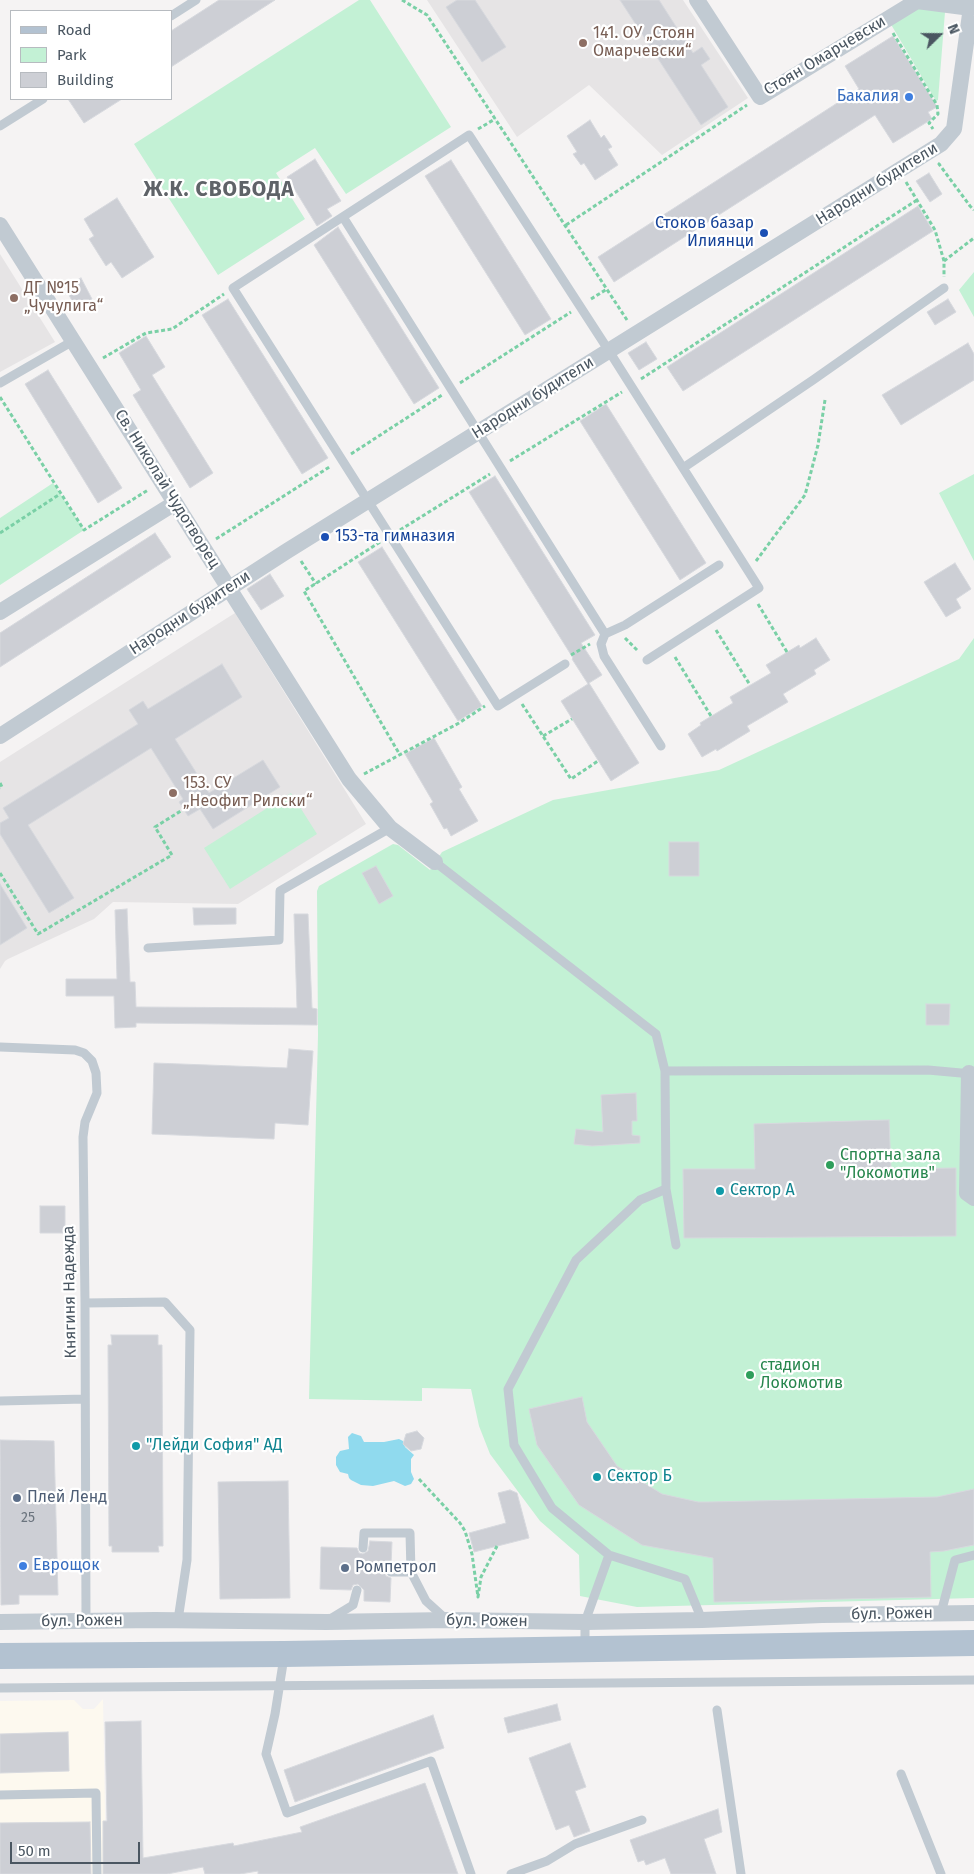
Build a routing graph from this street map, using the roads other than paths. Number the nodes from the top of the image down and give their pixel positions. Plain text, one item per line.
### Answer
1 (196, 0) edge
2 (697, 0) edge
3 (917, 0) edge
4 (971, 4) edge
5 (172, 15) edge
6 (971, 29) edge
7 (41, 100) edge
8 (0, 126) edge
9 (343, 217) junction
10 (0, 225) edge
11 (944, 288) road end
12 (73, 342) junction
13 (609, 351) junction
14 (0, 384) edge
15 (478, 432) junction
16 (682, 468) junction
17 (368, 501) junction
18 (175, 503) junction
19 (719, 565) dead end
20 (229, 588) junction
21 (0, 612) edge
22 (605, 634) junction
23 (648, 660) road end
24 (565, 664) dead end
25 (0, 736) edge
26 (661, 746) dead end
27 (390, 828) junction
28 (435, 862) joint
29 (148, 948) dead end
30 (0, 1047) edge
31 (664, 1071) junction
32 (971, 1074) edge
33 (666, 1189) junction
34 (974, 1198) edge
35 (676, 1245) dead end
36 (85, 1303) junction
37 (85, 1399) junction
38 (0, 1402) edge
39 (364, 1548) dead end
40 (974, 1555) edge
41 (609, 1556) junction
42 (391, 1572) dead end
43 (411, 1572) junction
44 (357, 1590) dead end
45 (941, 1613) junction
46 (974, 1613) edge
47 (178, 1620) junction
48 (448, 1620) junction
49 (702, 1620) junction
50 (0, 1622) edge
51 (86, 1622) junction
52 (326, 1622) junction
53 (585, 1622) junction
54 (974, 1643) edge
55 (585, 1649) junction
56 (284, 1654) junction
57 (0, 1656) edge
58 (974, 1680) edge
59 (278, 1687) junction
60 (0, 1688) edge
61 (717, 1710) dead end
62 (901, 1774) dead end
63 (0, 1795) edge
64 (642, 1820) dead end
65 (97, 1874) edge
66 (472, 1874) edge
67 (511, 1874) edge
68 (741, 1874) edge
69 (941, 1874) edge

1 - 5 lane
2 - 3 street, Стоян Омарчевски
3 - 4 street, Стоян Омарчевски
4 - 6 street, Народни будители
6 - 13 street, Народни будители
7 - 8 lane
9 - 13 lane
9 - 15 lane
9 - 17 lane
10 - 12 street, Св. Николай Чудотворец
11 - 16 lane
12 - 14 lane
12 - 18 street, Св. Николай Чудотворец
13 - 15 street, Народни будители
13 - 16 lane
15 - 17 street, Народни будители
15 - 22 lane
16 - 23 lane
17 - 20 street, Народни будители
17 - 24 lane
18 - 20 street, Св. Николай Чудотворец
18 - 21 street
19 - 22 lane
20 - 25 street, Народни будители
20 - 27 street, Св. Николай Чудотворец
22 - 26 lane
27 - 28 street, Св. Николай Чудотворец
27 - 29 lane
28 - 31 lane
30 - 36 lane, Княгиня Надежда
31 - 32 lane
31 - 33 lane
32 - 34 street
33 - 35 lane
33 - 41 lane
36 - 37 lane, Княгиня Надежда
36 - 47 lane
37 - 38 lane
37 - 51 lane, Княгиня Надежда
39 - 43 lane
40 - 45 lane
41 - 49 lane
41 - 53 lane
42 - 43 lane
43 - 48 lane
44 - 52 lane
45 - 46 street, бул. Рожен
45 - 49 street, бул. Рожен
47 - 51 street, бул. Рожен
47 - 52 street, бул. Рожен
48 - 52 street, бул. Рожен
48 - 53 street, бул. Рожен
49 - 53 street, бул. Рожен
50 - 51 street, бул. Рожен
53 - 55 lane
54 - 55 main road, бул. Рожен
55 - 56 main road, бул. Рожен
56 - 57 main road, бул. Рожен
56 - 59 lane
58 - 59 lane
59 - 60 lane
59 - 66 lane
61 - 68 lane
62 - 69 lane
63 - 65 lane
64 - 67 lane

